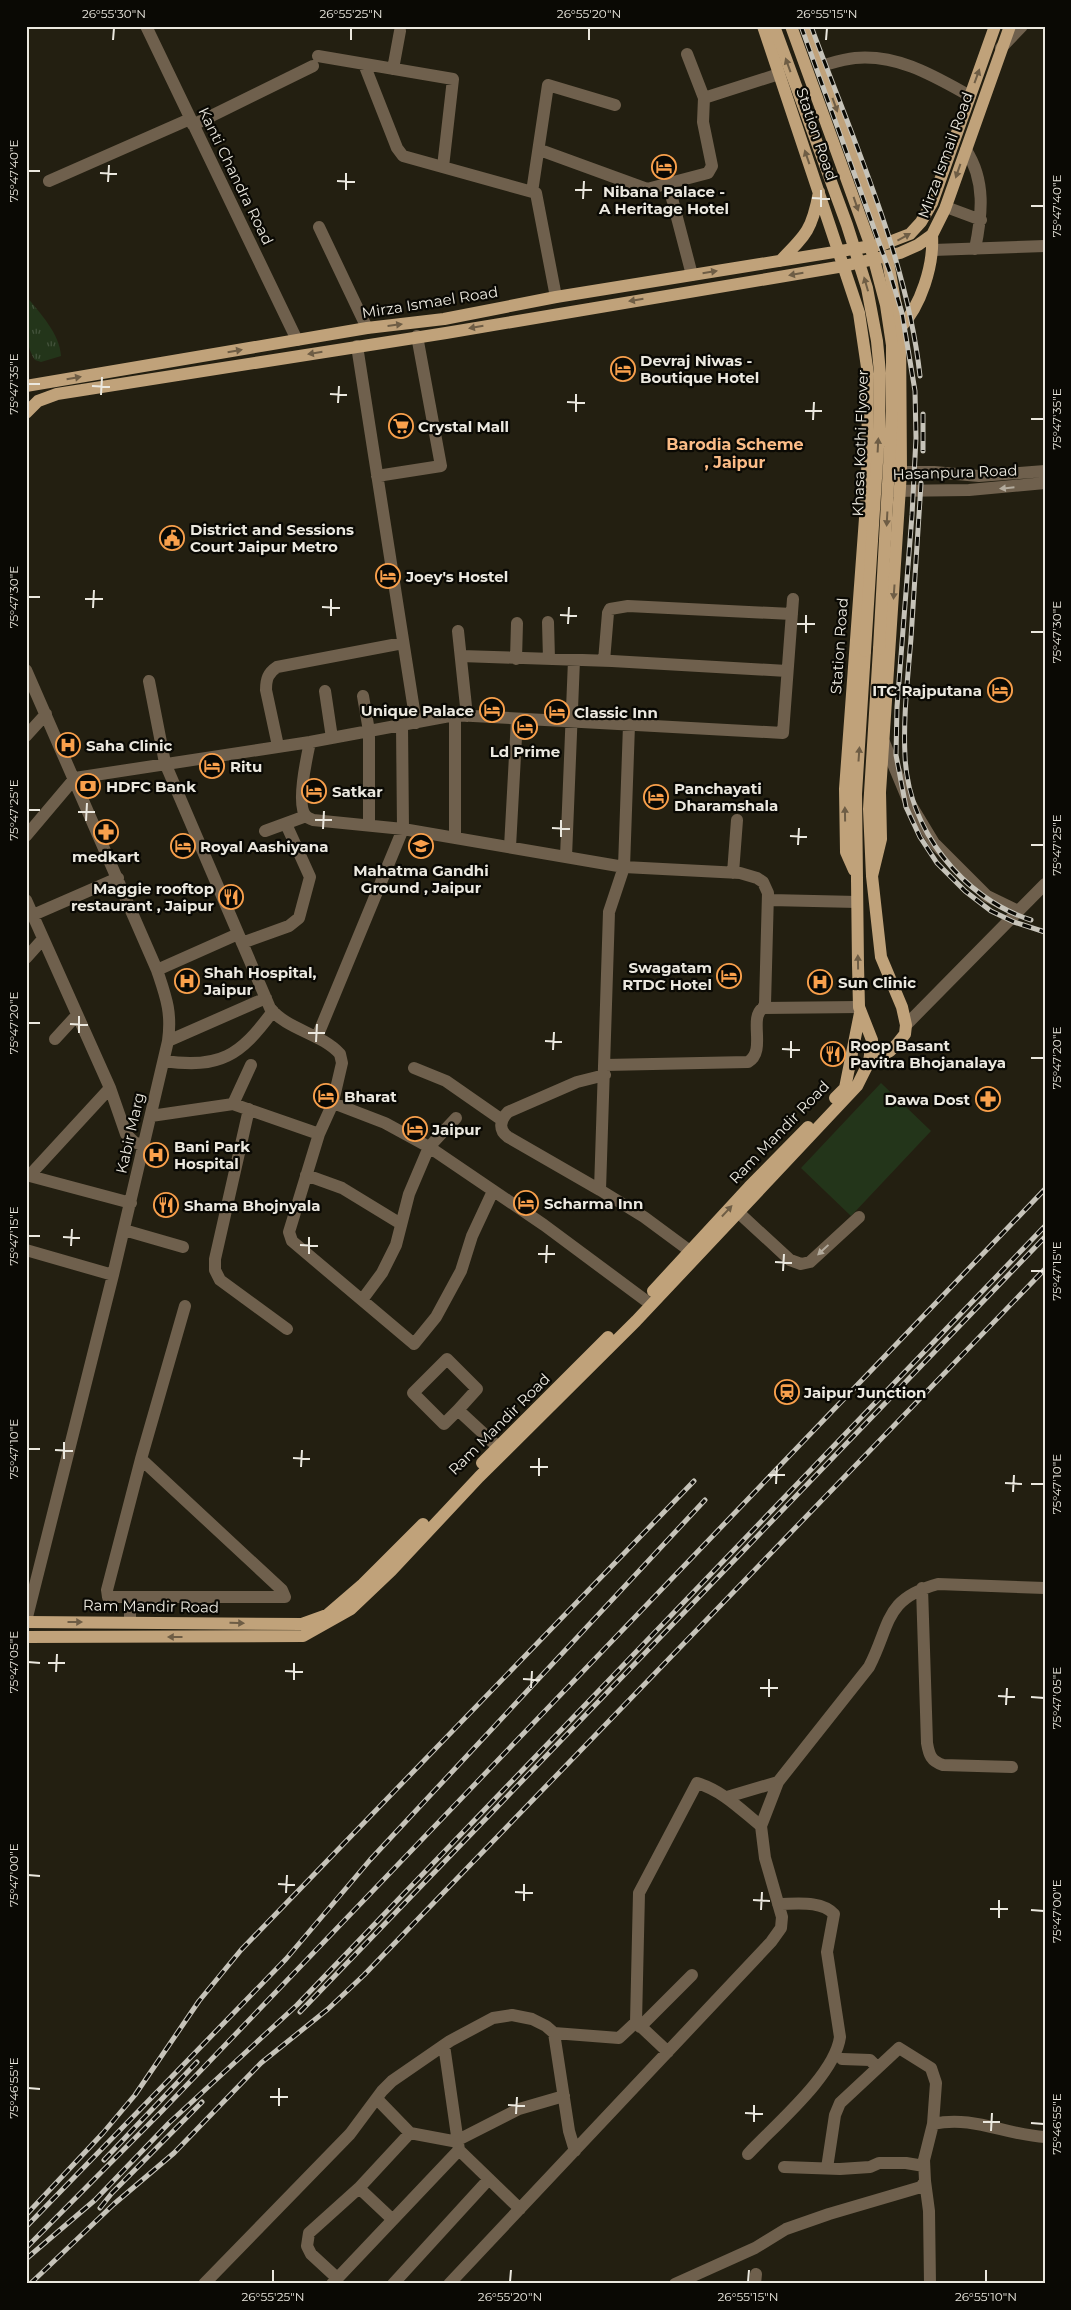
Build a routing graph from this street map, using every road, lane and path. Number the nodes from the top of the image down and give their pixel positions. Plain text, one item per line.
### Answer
1 (146, 26) edge
2 (762, 26) edge
3 (774, 26) edge
4 (791, 26) edge
5 (806, 26) edge
6 (1010, 26) edge
7 (1022, 26) edge
8 (992, 27) edge
9 (400, 31) dead end
10 (1001, 48) junction
11 (687, 54) dead end
12 (364, 64) junction
13 (821, 66) junction
14 (393, 69) junction
15 (779, 74) junction
16 (970, 96) junction
17 (704, 98) junction
18 (614, 105) dead end
19 (191, 122) junction
20 (540, 150) junction
21 (966, 150) junction
22 (444, 167) junction
23 (49, 181) dead end
24 (668, 183) junction
25 (819, 191) junction
26 (532, 192) junction
27 (946, 207) junction
28 (981, 220) junction
29 (319, 227) dead end
30 (932, 235) junction
31 (1045, 246) edge
32 (975, 249) junction
33 (886, 250) junction
34 (933, 250) junction
35 (840, 252) junction
36 (780, 262) junction
37 (844, 266) junction
38 (692, 275) junction
39 (556, 297) junction
40 (367, 328) junction
41 (900, 328) junction
42 (417, 336) junction
43 (296, 340) junction
44 (357, 346) junction
45 (26, 386) edge
46 (26, 413) edge
47 (1045, 471) edge
48 (868, 472) junction
49 (901, 472) junction
50 (377, 476) junction
51 (1045, 483) edge
52 (867, 491) junction
53 (900, 491) junction
54 (793, 600) dead end
55 (792, 614) junction
56 (548, 622) dead end
57 (517, 623) dead end
58 (458, 631) dead end
59 (403, 643) junction
60 (461, 656) junction
61 (516, 659) junction
62 (550, 659) junction
63 (574, 660) junction
64 (604, 661) junction
65 (26, 670) edge
66 (788, 671) junction
67 (150, 681) dead end
68 (325, 691) dead end
69 (363, 696) dead end
70 (46, 714) junction
71 (461, 716) junction
72 (517, 719) junction
73 (416, 722) junction
74 (571, 722) junction
75 (402, 725) junction
76 (629, 725) junction
77 (369, 731) junction
78 (26, 736) edge
79 (332, 738) junction
80 (310, 742) junction
81 (884, 742) junction
82 (278, 746) junction
83 (165, 763) junction
84 (75, 778) junction
85 (306, 816) junction
86 (737, 820) dead end
87 (286, 824) junction
88 (370, 825) junction
89 (403, 829) junction
90 (265, 831) dead end
91 (26, 836) edge
92 (455, 838) junction
93 (510, 847) junction
94 (566, 857) junction
95 (624, 867) junction
96 (733, 873) junction
97 (872, 876) junction
98 (118, 878) junction
99 (857, 878) junction
100 (1045, 884) edge
101 (26, 900) edge
102 (770, 900) junction
103 (858, 902) junction
104 (1018, 911) junction
105 (33, 916) junction
106 (43, 938) junction
107 (240, 939) junction
108 (26, 958) edge
109 (157, 970) junction
110 (266, 998) junction
111 (763, 1008) junction
112 (859, 1009) junction
113 (273, 1012) junction
114 (77, 1015) junction
115 (906, 1025) junction
116 (317, 1037) junction
117 (55, 1039) dead end
118 (168, 1041) junction
119 (164, 1061) junction
120 (869, 1063) junction
121 (251, 1065) dead end
122 (414, 1068) dead end
123 (605, 1070) junction
124 (110, 1088) junction
125 (233, 1104) junction
126 (332, 1106) junction
127 (249, 1109) junction
128 (151, 1116) junction
129 (456, 1118) dead end
130 (502, 1120) junction
131 (319, 1134) junction
132 (144, 1146) junction
133 (429, 1147) junction
134 (306, 1175) junction
135 (28, 1176) edge
136 (493, 1190) junction
137 (600, 1190) junction
138 (130, 1203) junction
139 (739, 1213) junction
140 (859, 1217) dead end
141 (401, 1224) junction
142 (124, 1230) junction
143 (182, 1247) dead end
144 (26, 1250) edge
145 (690, 1251) junction
146 (113, 1275) junction
147 (362, 1300) junction
148 (645, 1300) junction
149 (185, 1306) dead end
150 (287, 1329) dead end
151 (458, 1410) junction
152 (498, 1447) junction
153 (141, 1459) junction
154 (922, 1588) junction
155 (1045, 1588) edge
156 (130, 1598) junction
157 (26, 1621) edge
158 (130, 1622) junction
159 (26, 1637) edge
160 (129, 1637) junction
161 (1012, 1767) dead end
162 (778, 1782) junction
163 (727, 1797) junction
164 (761, 1826) junction
165 (778, 1904) junction
166 (692, 1975) dead end
167 (638, 2024) junction
168 (554, 2034) junction
169 (444, 2045) junction
170 (668, 2052) junction
171 (842, 2059) dead end
172 (877, 2067) junction
173 (564, 2096) junction
174 (377, 2099) junction
175 (933, 2124) junction
176 (410, 2133) junction
177 (1045, 2137) edge
178 (459, 2144) junction
179 (575, 2151) junction
180 (748, 2154) dead end
181 (924, 2166) junction
182 (784, 2168) dead end
183 (827, 2168) junction
184 (489, 2179) junction
185 (925, 2181) junction
186 (359, 2188) junction
187 (520, 2209) junction
188 (393, 2220) junction
189 (335, 2281) edge
190 (204, 2284) edge
191 (393, 2284) edge
192 (448, 2284) edge
193 (675, 2284) edge
194 (930, 2284) edge

1 - 19 street, Kanti Chandra Road
2 - 15 main road, Station Road
99 -> 3 main road, Khasa Kothi Flyover, bridge
4 -> 97 main road, Khasa Kothi Flyover, bridge
5 - 13 main road, Station Road
6 - 10 main road, Mirza Ismail Road
7 - 10 street
16 -> 8 main road, Mirza Ismail Road
9 - 14 street
10 - 21 main road, Mirza Ismail Road
11 - 17 street
12 - 14 street
12 - 19 street
12 - 22 street
13 - 16 street
13 -> 33 main road, Station Road
14 - 22 street
15 - 17 street
25 -> 15 main road, Station Road
33 -> 16 main road, Mirza Ismail Road
17 - 24 street
18 - 20 street
19 - 23 street
19 - 43 street, Kanti Chandra Road
20 - 24 street
20 - 26 street
21 -> 27 main road, Mirza Ismail Road
21 - 28 street
22 - 26 street
24 - 38 street
25 - 35 main road, Station Road
25 - 36 main road
26 - 39 street
27 - 28 street
27 - 30 main road, Mirza Ismail Road
28 - 32 street
29 - 40 street
30 - 33 main road, Mirza Ismail Road
30 - 34 main road
31 - 32 street
32 - 34 street
33 - 35 main road, Mirza Ismail Road
33 - 37 main road, Mirza Ismail Road
33 - 41 main road, Station Road
34 - 41 main road
35 - 36 main road, Mirza Ismael Road
35 - 37 main road, Station Road
38 -> 36 main road, Mirza Ismael Road
37 -> 42 main road, Mirza Ismail Road
37 - 48 main road, Station Road
38 - 39 main road, Mirza Ismael Road
40 -> 39 main road, Mirza Ismael Road
40 - 43 main road, Mirza Ismael Road
41 - 49 main road, Station Road
42 - 44 main road, Mirza Ismail Road
42 - 50 street
45 -> 43 main road, Mirza Ismael Road
44 -> 46 main road, Mirza Ismail Road
44 - 50 street
47 - 49 street, Hasanpura Road
48 - 49 street, Hasanpura Road
48 - 52 main road, Station Road
49 - 53 main road, Station Road
50 - 59 street
51 -> 53 street, Hasanpura Road
52 - 53 street, Hasanpura Road
99 -> 52 main road, Station Road
53 -> 81 main road, Station Road
54 - 55 street
55 - 64 street
55 - 66 street
56 - 62 street
57 - 61 street
58 - 60 street
59 - 73 street
59 - 82 street
60 - 61 street
60 - 71 street
61 - 62 street
62 - 63 street
63 - 64 street
63 - 74 street
64 - 66 street
65 - 70 street, Kabir Marg
66 - 76 street
67 - 83 street
68 - 79 street
69 - 77 street
70 - 78 street
70 - 84 street, Kabir Marg
71 - 72 street
71 - 73 street
71 - 92 street
72 - 74 street
72 - 93 street
73 - 75 street
74 - 76 street
74 - 94 street
75 - 77 street
75 - 89 street
76 - 95 street
77 - 79 street
77 - 88 street
79 - 80 street
80 - 82 street
80 - 85 street
81 - 97 main road, Station Road
81 - 104 street
82 - 83 street
83 - 84 street
83 - 107 street
84 - 91 street
84 - 98 street, Kabir Marg
85 - 87 street
85 - 88 street
86 - 96 street
87 - 90 street
87 - 107 street
88 - 89 street
89 - 92 street
89 - 116 street
92 - 93 street
93 - 94 street
94 - 95 street
95 - 96 street
95 - 123 street
96 - 102 street
97 - 115 main road
98 - 105 street
98 - 109 street, Kabir Marg
99 - 103 main road, Station Road
100 - 104 street
101 - 105 street
102 - 103 street
102 - 111 street
112 -> 103 main road, Station Road
104 - 115 street
105 - 106 street
106 - 108 street
106 - 114 street
107 - 109 street
107 - 110 street
109 - 118 street, Kabir Marg
110 - 113 street
110 - 118 street
111 - 112 street
111 - 123 street
112 - 120 main road, Station Road
145 -> 112 main road, Ram Mandir Road
113 - 116 street
113 - 119 street
114 - 117 street
114 - 124 street
115 - 120 main road
116 - 126 street
118 - 119 street, Kabir Marg
119 - 128 street, Kabir Marg
120 - 139 main road, Ram Mandir Road
121 - 125 street
122 - 130 street
123 - 130 street
123 - 137 street
124 - 132 street
124 - 135 street
125 - 127 street
125 - 128 street
126 - 131 street
126 - 133 street
127 - 131 street
127 - 150 street
128 - 132 street, Kabir Marg
129 - 133 street
130 - 137 street
131 - 134 street
132 - 138 street, Kabir Marg
133 - 136 street
133 - 141 street
134 - 141 street
134 - 147 street
135 - 138 street
136 - 147 street
136 - 148 street
137 - 145 street
138 - 142 street, Kabir Marg
140 -> 139 street
139 -> 160 main road, Ram Mandir Road
141 - 147 street
142 - 143 street
142 - 146 street, Kabir Marg
144 - 146 street
145 - 148 main road, Ram Mandir Road
146 - 157 street, Kabir Marg
148 - 152 main road, Ram Mandir Road
149 - 153 street
151 - 151 street
151 - 152 street
158 -> 152 main road, Ram Mandir Road
153 - 156 street
153 - 156 street
154 - 155 street
154 - 161 street
154 - 162 street
156 - 158 street
157 -> 158 main road, Ram Mandir Road
158 - 160 main road
159 - 160 main road, Ram Mandir Road
162 - 163 street
162 - 164 street
163 - 164 street
163 - 167 street
164 - 165 street
165 - 170 street
165 - 180 street
166 - 167 street
167 - 168 street
167 - 170 street
168 - 169 street
168 - 173 street
169 - 174 street
169 - 178 street
170 - 179 street
171 - 172 street
172 - 175 street
172 - 183 street
173 - 178 street
173 - 179 street
174 - 176 street
174 - 190 street
175 - 177 street
175 - 181 street
176 - 178 street
176 - 186 street
178 - 184 street
178 - 188 street
179 - 187 street
181 - 183 street
181 - 185 street
182 - 183 street
184 - 187 street
184 - 191 street
185 - 193 street
185 - 194 street
186 - 188 street
186 - 189 street
187 - 192 street
188 - 189 street

